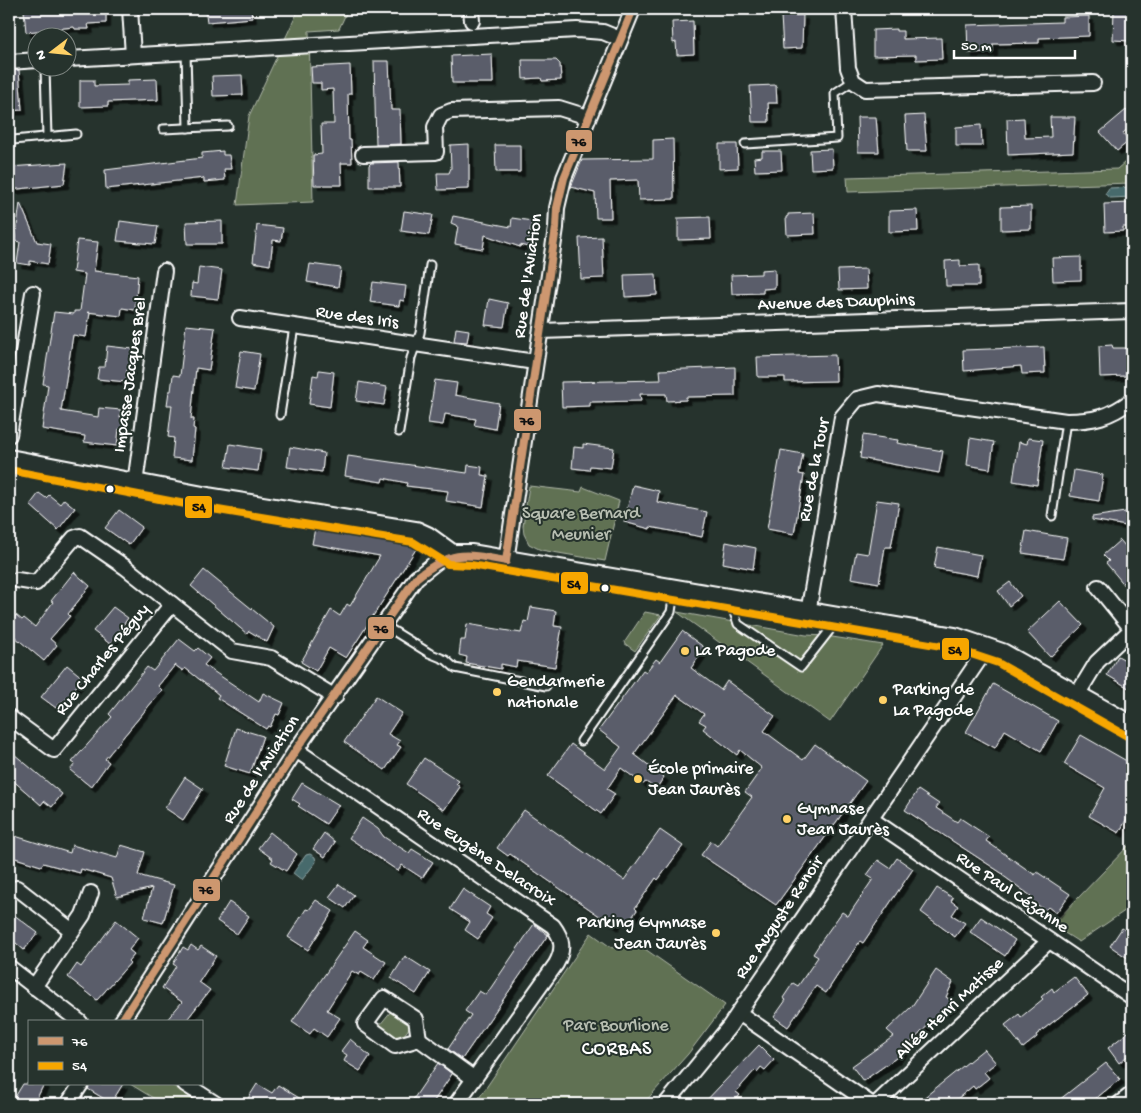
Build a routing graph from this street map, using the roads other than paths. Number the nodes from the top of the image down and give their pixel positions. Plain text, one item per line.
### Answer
1 (130, 9) edge
2 (633, 9) edge
3 (844, 9) edge
4 (620, 39) junction
5 (186, 52) junction
6 (133, 55) junction
7 (78, 58) edge
8 (28, 61) edge
9 (9, 62) edge
10 (45, 78) edge
11 (853, 81) junction
12 (1093, 83) dead end
13 (588, 117) junction
14 (228, 126) dead end
15 (188, 128) junction
16 (163, 130) dead end
17 (76, 134) dead end
18 (48, 137) junction
19 (13, 140) dead end
20 (745, 144) dead end
21 (363, 154) dead end
22 (430, 265) dead end
23 (164, 271) dead end
24 (33, 293) dead end
25 (1132, 311) edge
26 (240, 318) dead end
27 (294, 327) junction
28 (541, 331) junction
29 (415, 345) junction
30 (535, 362) junction
31 (1132, 400) edge
32 (280, 415) dead end
33 (1066, 422) junction
34 (399, 432) dead end
35 (9, 435) edge
36 (9, 460) edge
37 (135, 484) junction
38 (1052, 516) dead end
39 (452, 555) junction
40 (506, 561) junction
41 (18, 580) dead end
42 (1098, 587) dead end
43 (674, 589) junction
44 (729, 599) junction
45 (172, 604) junction
46 (808, 613) junction
47 (839, 618) junction
48 (384, 625) junction
49 (987, 648) junction
50 (546, 686) dead end
51 (1078, 695) junction
52 (335, 696) junction
53 (9, 717) edge
54 (1132, 727) edge
55 (581, 741) dead end
56 (296, 750) junction
57 (871, 819) junction
58 (17, 888) dead end
59 (91, 893) dead end
60 (71, 930) junction
61 (1049, 941) junction
62 (9, 967) edge
63 (34, 987) junction
64 (1132, 997) edge
65 (739, 1013) junction
66 (77, 1020) edge
67 (122, 1020) edge
68 (419, 1039) dead end
69 (473, 1078) junction
70 (80, 1086) edge
71 (188, 1086) edge
72 (1132, 1094) edge
73 (68, 1104) edge
74 (216, 1104) edge
75 (456, 1104) edge
76 (666, 1104) edge
77 (871, 1104) edge
78 (876, 1104) edge
79 (1119, 1104) edge

1 - 6 street
2 - 4 street, Rue de l'Aviation
3 - 11 street
4 - 5 street
4 - 13 street, Rue de l'Aviation
5 - 6 street
5 - 15 lane
6 - 7 street
8 - 9 street
10 - 18 lane
11 - 12 street
11 - 20 lane
13 - 21 street
13 - 28 street, Rue de l'Aviation
14 - 15 lane
15 - 16 lane
17 - 18 lane
18 - 19 lane
22 - 29 lane, Rue des Iris
23 - 37 street, Impasse Jacques Brel
24 - 35 street
25 - 28 street, Avenue des Dauphins
26 - 27 street, Rue des Iris
27 - 29 street, Rue des Iris
27 - 32 lane, Rue des Iris
28 - 30 street, Rue de l'Aviation
29 - 30 street, Rue des Iris
29 - 34 lane, Rue des Iris
30 - 40 street, Rue de l'Aviation
31 - 33 street, Rue de la Tour
33 - 38 lane
33 - 46 street, Rue de la Tour
36 - 37 street
37 - 39 street
39 - 40 street
39 - 48 street, Rue de l'Aviation
40 - 43 street
41 - 45 street
42 - 51 street
43 - 44 street
43 - 55 lane
44 - 46 street
44 - 47 lane
45 - 52 street, Rue Charles Péguy
45 - 53 street, Rue Charles Péguy
46 - 47 street
47 - 49 street
48 - 50 lane
48 - 52 street, Rue de l'Aviation
49 - 51 street
49 - 57 street, Rue Auguste Renoir
51 - 54 street
52 - 56 street, Rue de l'Aviation
56 - 67 street, Rue de l'Aviation
56 - 69 street, Rue Eugène Delacroix
57 - 61 street, Rue Paul Cézanne
57 - 65 street, Rue Auguste Renoir
58 - 60 street
59 - 60 street
60 - 63 street
61 - 64 street, Rue Paul Cézanne
61 - 78 street, Allée Henri Matisse
62 - 63 street
63 - 66 street
65 - 76 street, Rue Auguste Renoir
65 - 77 street
68 - 69 street
69 - 75 street, Rue Eugène Delacroix
70 - 73 street
71 - 74 street
72 - 79 street

